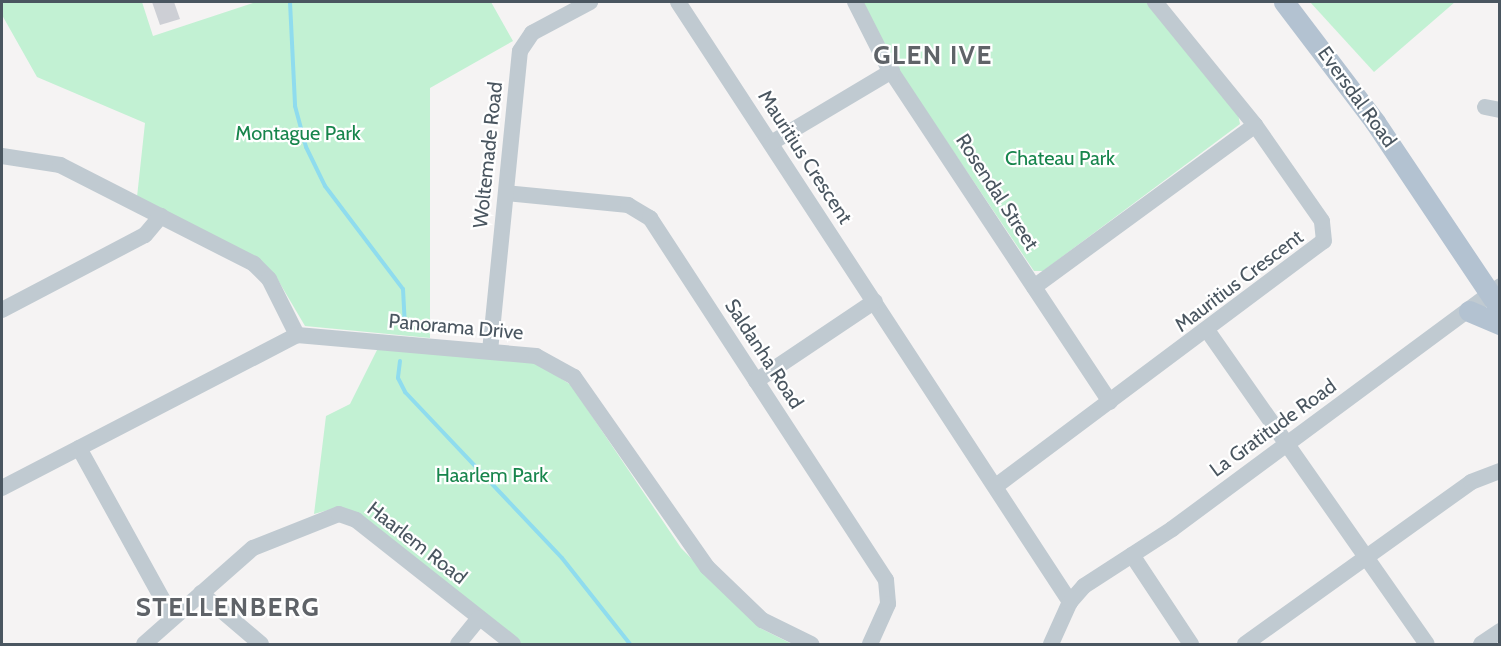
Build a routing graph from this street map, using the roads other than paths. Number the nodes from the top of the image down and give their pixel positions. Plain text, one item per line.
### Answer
1 (590, 2) edge
2 (678, 2) edge
3 (855, 2) edge
4 (1155, 2) edge
5 (1284, 2) edge
6 (892, 71) junction
7 (1255, 125) junction
8 (771, 143) junction
9 (2, 156) edge
10 (506, 193) junction
11 (161, 216) junction
12 (1034, 287) junction
13 (1497, 294) edge
14 (875, 302) junction
15 (2, 310) edge
16 (1469, 311) junction
17 (1500, 324) edge
18 (1207, 330) junction
19 (297, 335) junction
20 (490, 351) junction
21 (756, 381) junction
22 (1110, 402) junction
23 (1288, 443) junction
24 (79, 448) junction
25 (1500, 471) edge
26 (996, 486) junction
27 (2, 489) edge
28 (1132, 555) junction
29 (1367, 558) junction
30 (201, 593) junction
31 (1070, 602) junction
32 (173, 618) junction
33 (479, 618) junction
34 (1500, 631) edge
35 (144, 645) edge
36 (261, 645) edge
37 (458, 645) edge
38 (513, 645) edge
39 (811, 645) edge
40 (870, 645) edge
41 (1051, 645) edge
42 (1191, 645) edge
43 (1245, 645) edge
44 (1427, 645) edge
45 (1481, 645) edge

1 - 10 street, Woltemade Road
2 - 8 street, Mauritius Crescent
3 - 6 street, Rosendal Street
4 - 7 street, Mauritius Crescent
5 - 13 main road, Eversdal Road
6 - 8 street
6 - 12 street, Rosendal Street
7 - 12 street
7 - 18 street, Mauritius Crescent
8 - 14 street, Mauritius Crescent
9 - 11 street
10 - 20 street, Woltemade Road
10 - 21 street, Saldanha Road
11 - 15 street
11 - 19 street
12 - 22 street, Rosendal Street
13 - 16 street, La Gratitude Road
14 - 21 street
14 - 26 street, Mauritius Crescent
16 - 17 main road
16 - 23 street, La Gratitude Road
18 - 22 street, Mauritius Crescent
18 - 23 street
19 - 20 street, Panorama Drive
19 - 24 street
20 - 39 street, Panorama Drive
21 - 40 street, Saldanha Road
22 - 26 street, Mauritius Crescent
23 - 28 street, La Gratitude Road
23 - 29 street
24 - 27 street
24 - 32 street
25 - 29 street
26 - 31 street, Mauritius Crescent
28 - 31 street, La Gratitude Road
28 - 42 street
29 - 43 street
29 - 44 street
30 - 32 street, Haarlem Road
30 - 33 street, Haarlem Road
30 - 36 street
31 - 41 street
32 - 35 street, Haarlem Road
33 - 37 street
33 - 38 street, Haarlem Road
34 - 45 street

